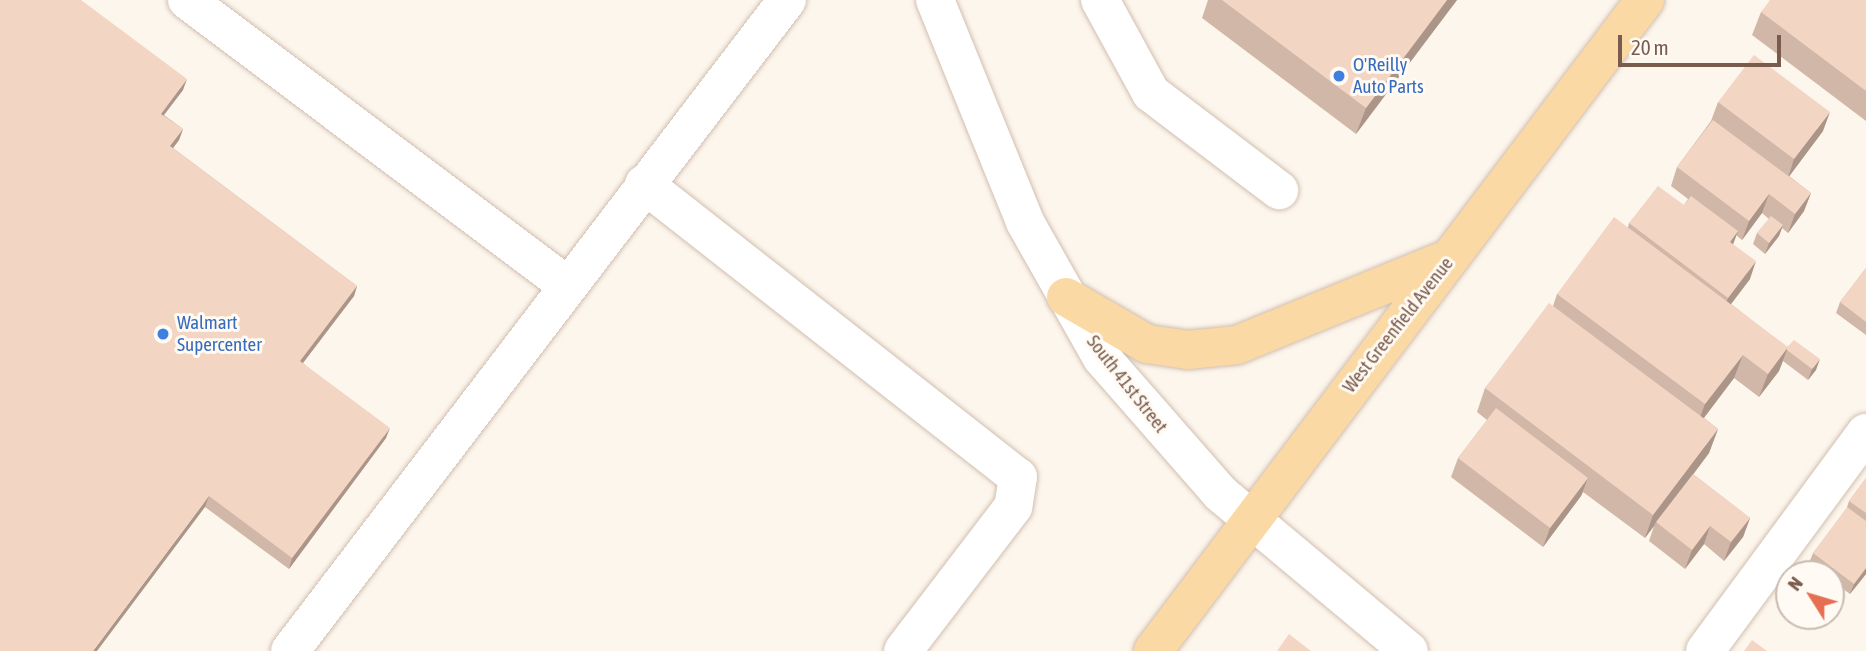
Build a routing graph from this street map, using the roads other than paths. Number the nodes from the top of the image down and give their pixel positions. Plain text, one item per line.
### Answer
1 (187, 0) edge
2 (787, 0) edge
3 (935, 0) edge
4 (1100, 0) edge
5 (1645, 0) edge
6 (644, 184) junction
7 (1279, 190) dead end
8 (1450, 258) junction
9 (567, 285) junction
10 (1066, 297) junction
11 (1866, 433) edge
12 (1250, 520) junction
13 (290, 651) edge
14 (903, 651) edge
15 (1153, 651) edge
16 (1409, 651) edge
17 (1705, 651) edge

1 - 9 street
2 - 6 street
3 - 10 street, South 41st Street
4 - 7 street
5 - 8 main road, West Greenfield Avenue
6 - 9 street
6 - 14 street
8 - 10 main road
8 - 12 main road, West Greenfield Avenue
9 - 13 street
10 - 12 street, South 41st Street
11 - 17 street
12 - 15 main road, West Greenfield Avenue
12 - 16 street, South 41st Street

